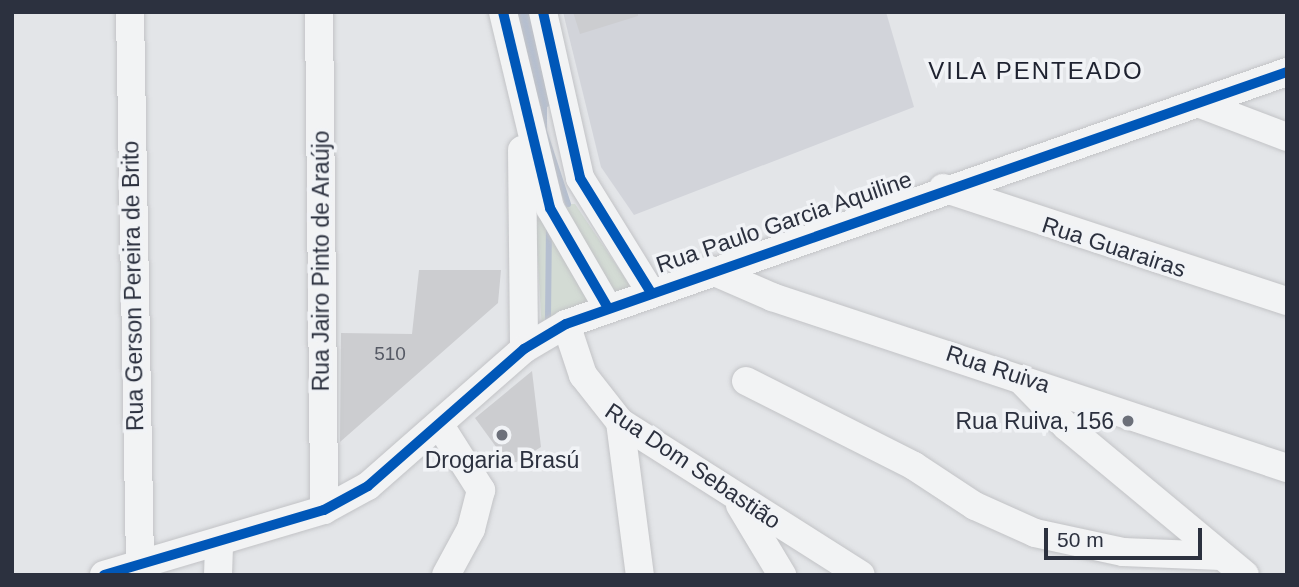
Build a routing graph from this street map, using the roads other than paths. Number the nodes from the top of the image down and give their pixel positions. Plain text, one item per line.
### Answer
1 (130, 12) edge
2 (319, 12) edge
3 (503, 12) edge
4 (543, 12) edge
5 (1287, 72) edge
6 (520, 102) junction
7 (1200, 104) junction
8 (1287, 137) edge
9 (943, 188) junction
10 (710, 270) junction
11 (650, 291) junction
12 (1287, 301) edge
13 (608, 308) junction
14 (566, 324) junction
15 (524, 349) junction
16 (1015, 374) junction
17 (746, 380) dead end
18 (620, 422) junction
19 (441, 427) junction
20 (1287, 468) edge
21 (737, 500) junction
22 (324, 510) junction
23 (219, 542) junction
24 (1221, 556) junction
25 (140, 561) junction
26 (104, 575) edge
27 (218, 575) edge
28 (446, 575) edge
29 (640, 575) edge
30 (782, 575) edge
31 (861, 575) edge
32 (1245, 575) edge

1 - 25 street, Rua Gerson Pereira de Brito
2 - 22 street, Rua Jairo Pinto de Araújo
3 - 6 street
4 - 11 street
5 - 7 street, Rua Paulo Garcia Aquiline
6 - 13 street
6 - 15 street
7 - 8 street
7 - 9 street, Rua Paulo Garcia Aquiline
9 - 10 street, Rua Paulo Garcia Aquiline
9 - 12 street, Rua Guarairas
10 - 11 street, Rua Paulo Garcia Aquiline
10 - 16 street, Rua Ruiva
11 - 13 street, Rua Paulo Garcia Aquiline
13 - 14 street, Rua Paulo Garcia Aquiline
14 - 15 street, Rua Paulo Garcia Aquiline
14 - 18 street, Rua Dom Sebastião
15 - 19 street, Rua Paulo Garcia Aquiline
16 - 20 street, Rua Ruiva
16 - 24 street
17 - 24 street
18 - 21 street, Rua Dom Sebastião
18 - 29 street
19 - 22 street, Rua Paulo Garcia Aquiline
19 - 28 street
21 - 30 street
21 - 31 street, Rua Dom Sebastião
22 - 23 street, Rua Paulo Garcia Aquiline
23 - 25 street, Rua Paulo Garcia Aquiline
23 - 27 street
24 - 32 street
25 - 26 street, Rua Paulo Garcia Aquiline

